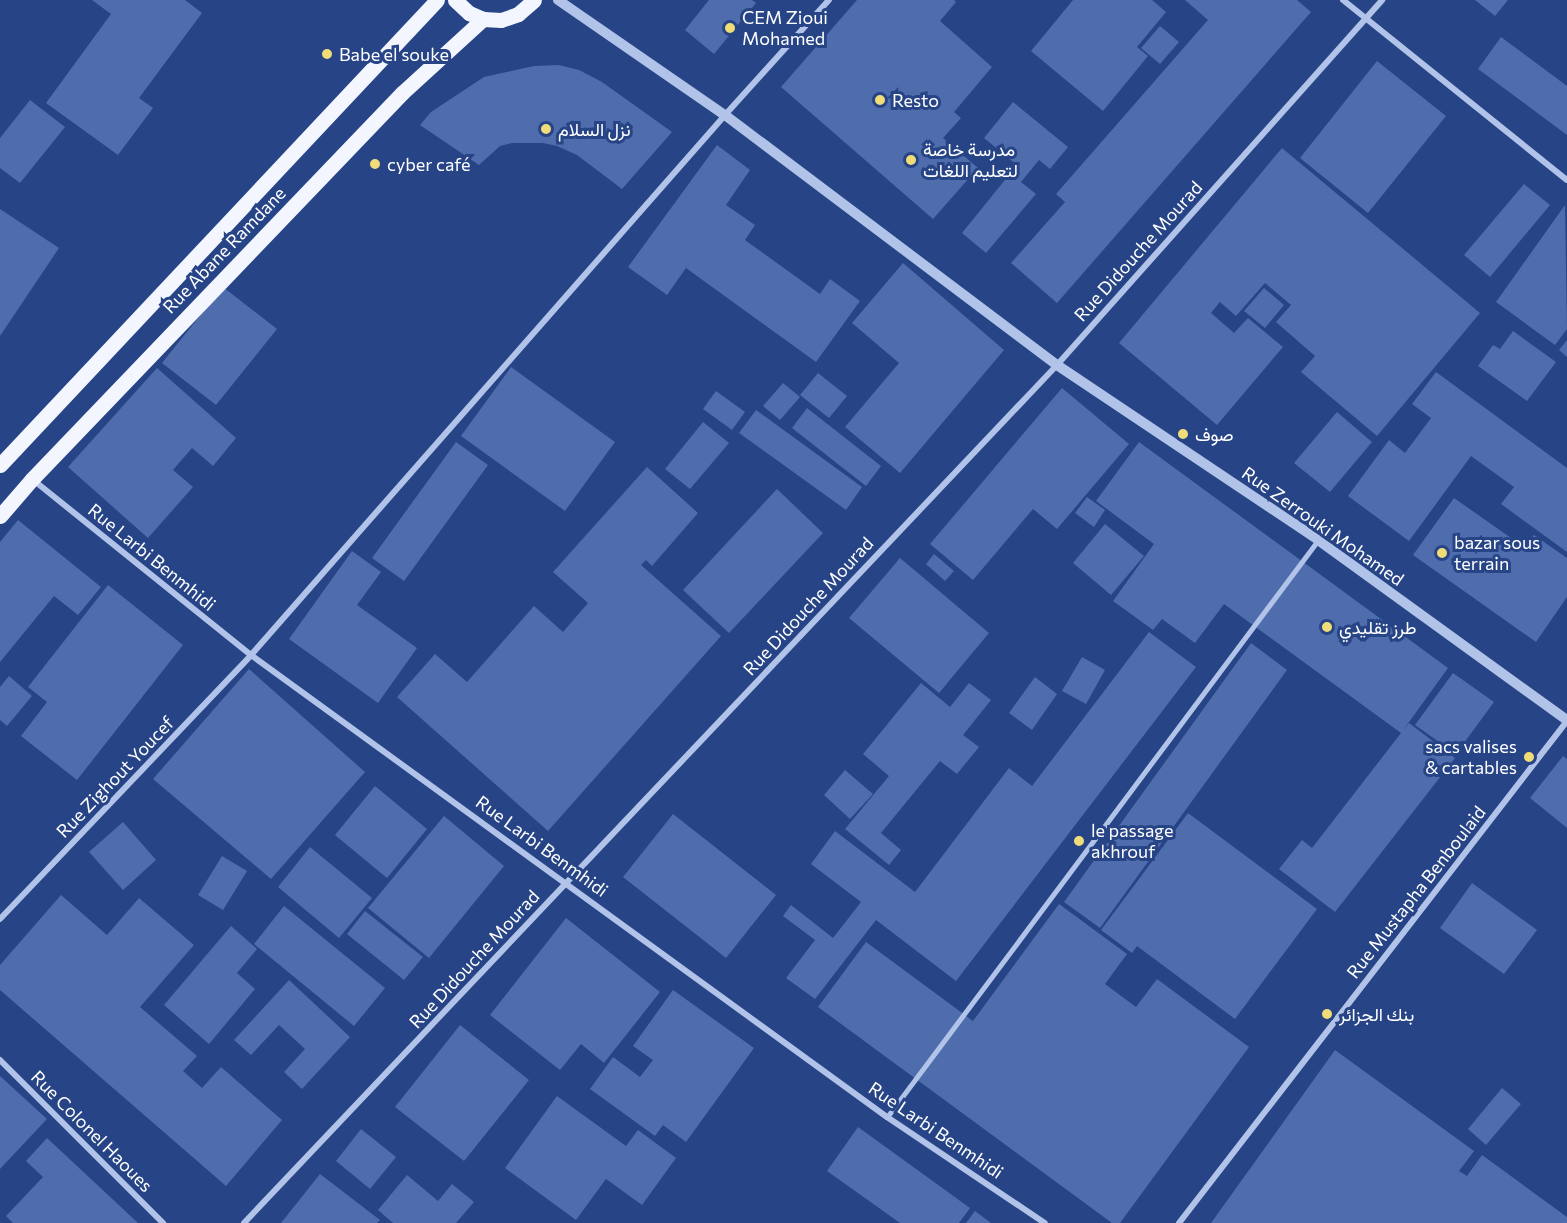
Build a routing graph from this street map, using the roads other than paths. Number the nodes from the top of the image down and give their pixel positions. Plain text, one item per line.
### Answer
1 (437, 0) edge
2 (455, 0) edge
3 (534, 0) edge
4 (558, 0) edge
5 (829, 0) edge
6 (1343, 0) edge
7 (1382, 0) edge
8 (1365, 18) junction
9 (483, 19) junction
10 (725, 114) junction
11 (1567, 180) edge
12 (1057, 364) junction
13 (0, 465) edge
14 (32, 479) junction
15 (0, 516) edge
16 (1318, 540) junction
17 (251, 655) junction
18 (1567, 721) edge
19 (567, 883) junction
20 (0, 919) edge
21 (0, 1060) edge
22 (887, 1117) junction
23 (163, 1223) edge
24 (244, 1223) edge
25 (1045, 1223) edge
26 (1179, 1223) edge

1 - 13 main road, Rue Abane Ramdane
2 - 9 main road
3 - 9 main road
4 - 10 street, Rue Zerrouki Mohamed
5 - 10 street, Rue Zighout Youcef
6 - 8 street
7 - 8 street, Rue Didouche Mourad
8 - 11 street
8 - 12 street, Rue Didouche Mourad
9 - 14 main road, Rue Abane Ramdane
10 - 12 street, Rue Zerrouki Mohamed
10 - 17 street, Rue Zighout Youcef
12 - 16 street, Rue Zerrouki Mohamed
12 - 19 street, Rue Didouche Mourad
14 - 15 main road, Rue Abane Ramdane
14 - 17 street, Rue Larbi Benmhidi
16 - 18 street, Rue Zerrouki Mohamed
16 - 22 street
17 - 19 street, Rue Larbi Benmhidi
17 - 20 street, Rue Zighout Youcef
18 - 26 street, Rue Mustapha Benboulaid
19 - 22 street, Rue Larbi Benmhidi
19 - 24 street, Rue Didouche Mourad
21 - 23 street, Rue Colonel Haoues
22 - 25 street, Rue Larbi Benmhidi

